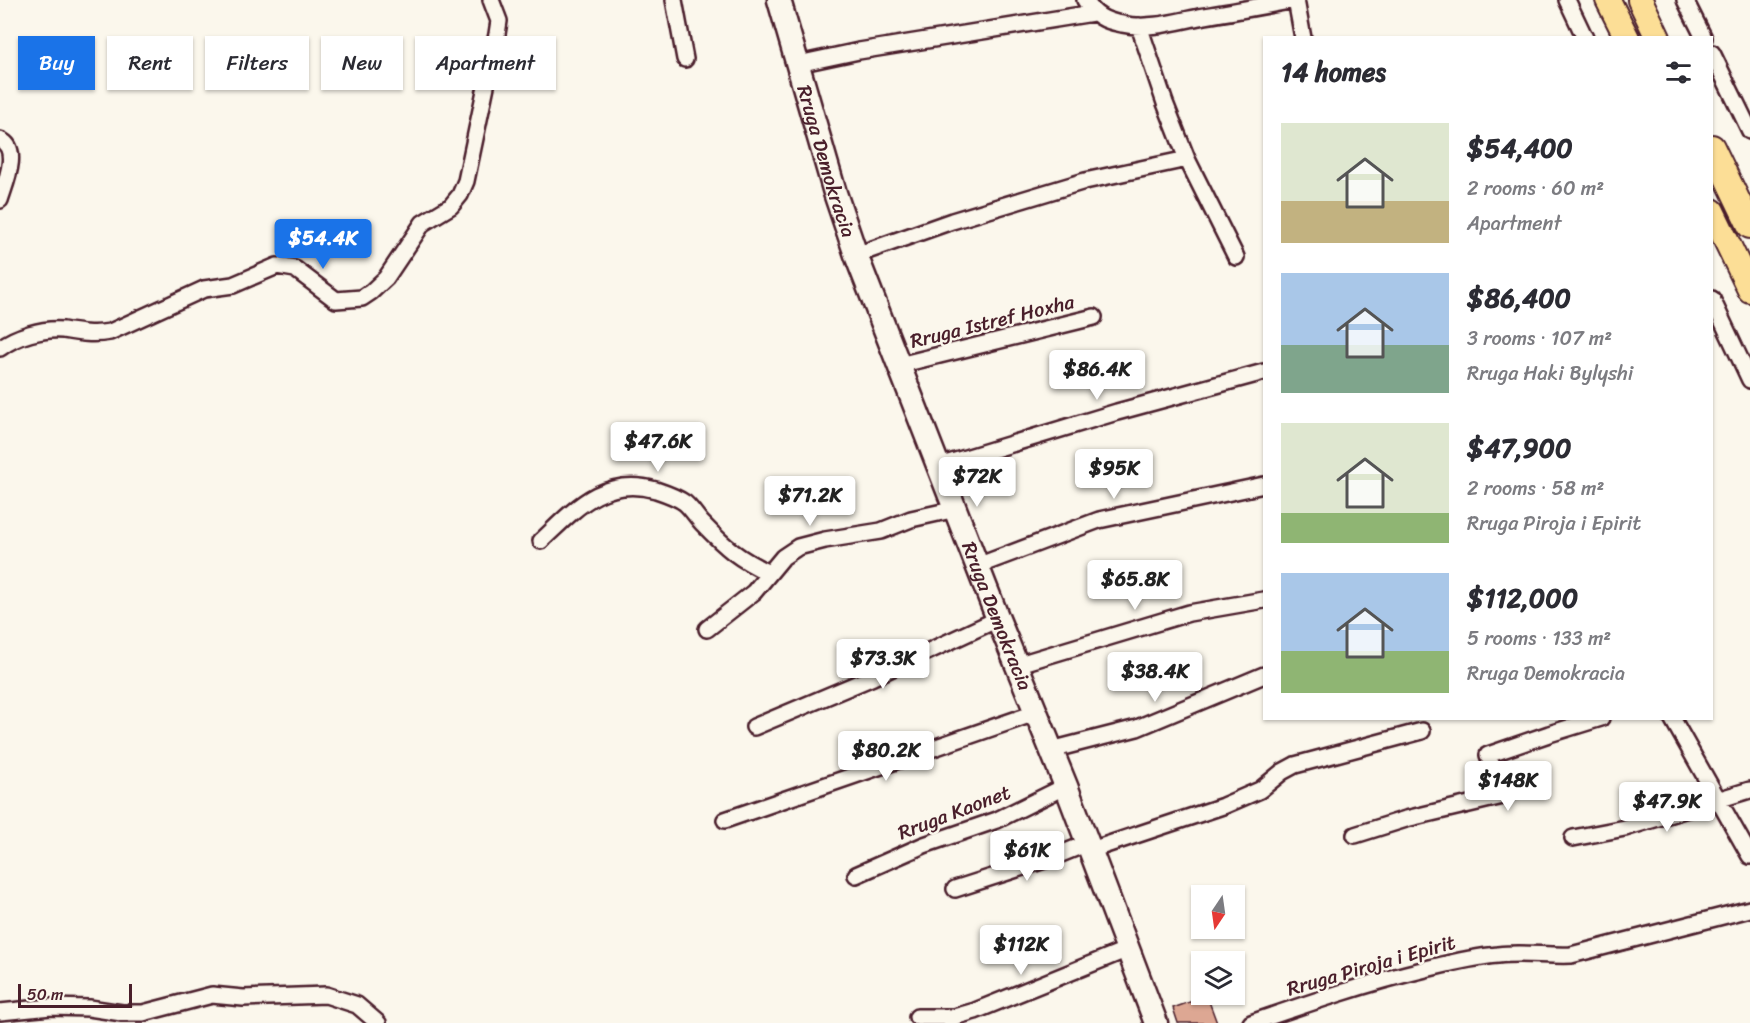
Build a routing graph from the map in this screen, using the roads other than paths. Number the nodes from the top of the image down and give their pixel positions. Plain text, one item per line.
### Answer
1 (490, 0) edge
2 (674, 0) edge
3 (779, 0) edge
4 (1296, 0) edge
5 (1567, 0) edge
6 (1608, 0) edge
7 (1640, 0) edge
8 (1685, 0) edge
9 (1089, 6) edge
10 (1139, 26) junction
11 (1303, 36) edge
12 (1584, 36) edge
13 (1626, 36) edge
14 (1657, 36) edge
15 (1703, 36) edge
16 (1713, 55) edge
17 (685, 59) dead end
18 (798, 64) junction
19 (1750, 131) edge
20 (0, 140) edge
21 (1713, 149) edge
22 (1187, 159) junction
23 (0, 200) edge
24 (1713, 213) edge
25 (1750, 226) edge
26 (856, 255) junction
27 (1236, 257) dead end
28 (1750, 290) edge
29 (1713, 301) edge
30 (1094, 317) dead end
31 (0, 348) edge
32 (899, 365) junction
33 (1263, 372) edge
34 (1750, 380) edge
35 (939, 466) junction
36 (1263, 485) edge
37 (956, 509) junction
38 (541, 541) dead end
39 (978, 566) junction
40 (769, 573) junction
41 (1263, 600) edge
42 (998, 619) junction
43 (707, 629) dead end
44 (1016, 665) junction
45 (1263, 675) edge
46 (1035, 713) junction
47 (1595, 720) edge
48 (1673, 720) edge
49 (754, 727) dead end
50 (1422, 731) dead end
51 (1051, 750) junction
52 (1066, 786) junction
53 (1750, 790) edge
54 (1718, 800) junction
55 (725, 820) dead end
56 (1355, 835) dead end
57 (1573, 838) dead end
58 (1090, 847) junction
59 (1750, 856) edge
60 (856, 875) dead end
61 (955, 890) dead end
62 (1750, 909) edge
63 (1128, 949) junction
64 (0, 1012) edge
65 (917, 1017) dead end
66 (378, 1023) edge
67 (1156, 1023) edge
68 (1251, 1023) edge

1 - 31 street
2 - 17 street
3 - 18 main road, Rruga Demokracia
4 - 10 street
4 - 11 street
5 - 12 street
6 - 13 main road
7 - 14 main road
8 - 15 street
9 - 10 street
9 - 18 street
10 - 22 street
16 - 19 street
18 - 26 main road, Rruga Demokracia
20 - 23 street
21 - 25 main road
22 - 26 street
22 - 27 street
24 - 28 main road
26 - 32 main road, Rruga Demokracia
29 - 34 street
30 - 32 street, Rruga Istref Hoxha
32 - 35 main road, Rruga Demokracia
33 - 35 street
35 - 37 main road, Rruga Demokracia
36 - 39 street
37 - 39 main road, Rruga Demokracia
37 - 40 street
38 - 40 street
39 - 42 main road, Rruga Demokracia
40 - 43 street
41 - 44 street
42 - 44 main road, Rruga Demokracia
42 - 49 street
44 - 46 main road, Rruga Demokracia
45 - 51 street
46 - 51 main road, Rruga Demokracia
46 - 55 street
47 - 56 street
48 - 54 street
50 - 58 street
51 - 52 main road, Rruga Demokracia
52 - 58 main road, Rruga Demokracia
52 - 60 street, Rruga Kaonet
53 - 54 street
54 - 57 street
54 - 59 street
58 - 61 street
58 - 63 main road, Rruga Demokracia
62 - 68 street, Rruga Piroja i Epirit
63 - 65 street
63 - 67 main road, Rruga Demokracia
64 - 66 street

